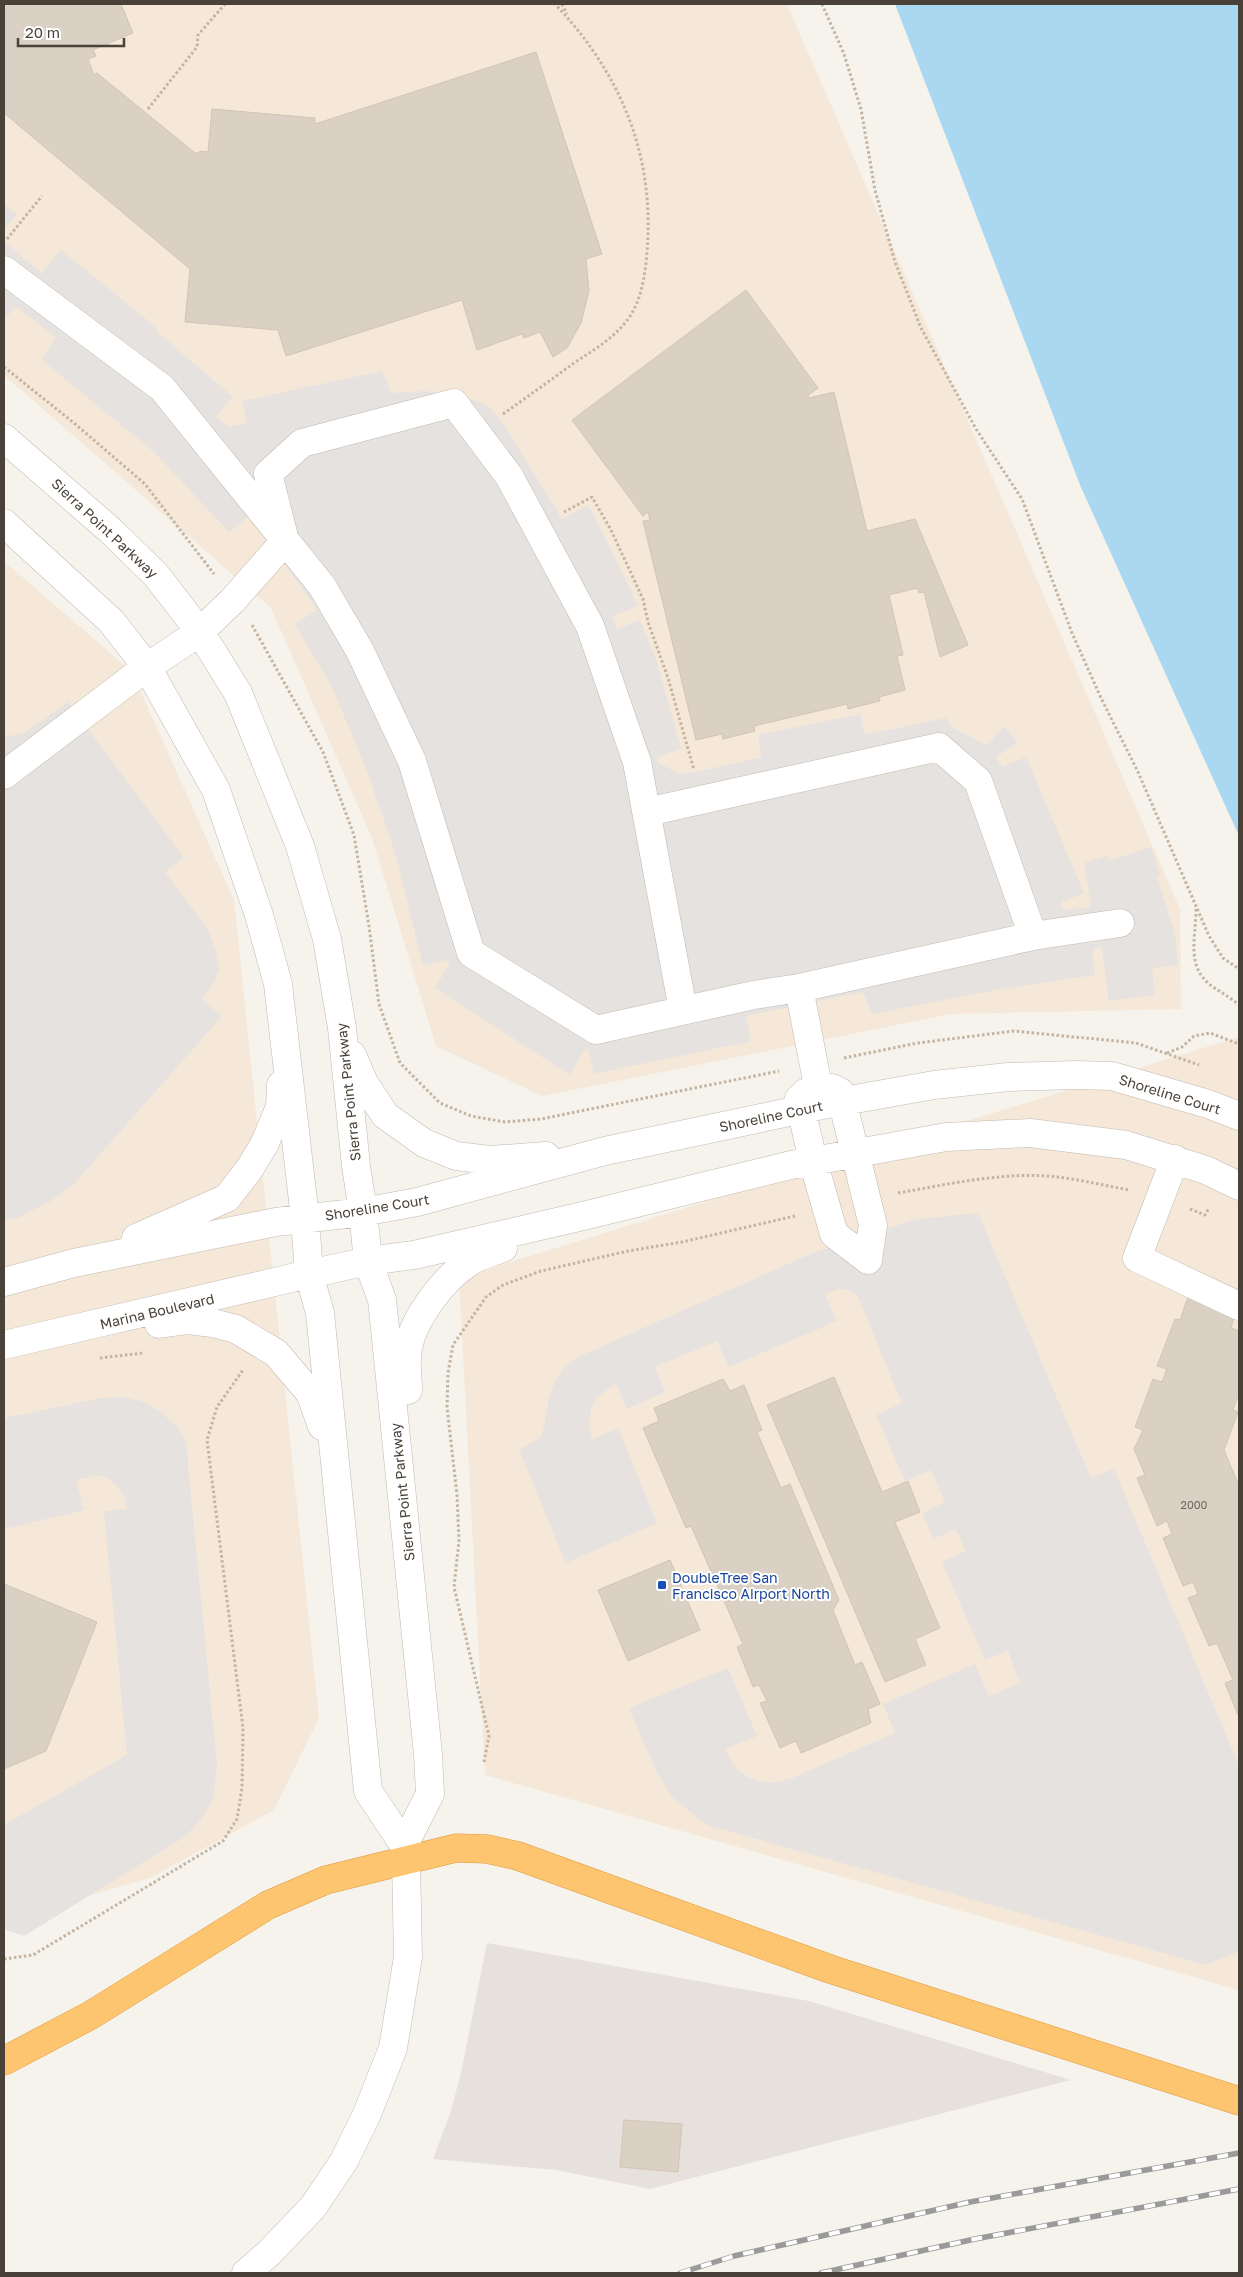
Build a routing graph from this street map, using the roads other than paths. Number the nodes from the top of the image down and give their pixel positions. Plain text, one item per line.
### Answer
1 (4, 270) edge
2 (4, 438) edge
3 (4, 524) edge
4 (286, 542) junction
5 (200, 632) junction
6 (148, 667) junction
7 (4, 775) edge
8 (646, 812) junction
9 (1120, 923) dead end
10 (1033, 936) junction
11 (278, 984) junction
12 (798, 988) junction
13 (683, 1010) junction
14 (342, 1028) junction
15 (817, 1081) junction
16 (842, 1101) junction
17 (801, 1110) junction
18 (1239, 1116) edge
19 (605, 1152) junction
20 (856, 1152) junction
21 (1175, 1159) junction
22 (813, 1161) junction
23 (1239, 1186) edge
24 (363, 1212) junction
25 (583, 1216) junction
26 (305, 1218) junction
27 (368, 1262) junction
28 (74, 1263) junction
29 (310, 1274) junction
30 (4, 1282) edge
31 (1239, 1306) edge
32 (14, 1343) edge
33 (335, 1460) junction
34 (409, 1561) junction
35 (405, 1853) junction
36 (4, 2061) edge
37 (1239, 2101) edge
38 (246, 2273) edge

1 - 4 street
2 - 5 street, Sierra Point Parkway
3 - 6 street
4 - 5 street
4 - 8 street
4 - 13 street
5 - 6 street
5 - 14 street, Sierra Point Parkway
6 - 7 street
6 - 11 street
8 - 10 street
8 - 13 street
9 - 10 street
10 - 12 street
11 - 26 street
11 - 28 street
12 - 13 street
12 - 15 street
14 - 19 street
14 - 24 street, Sierra Point Parkway
15 - 16 street
15 - 17 street
16 - 17 street, Shoreline Court
16 - 18 street, Shoreline Court
16 - 20 street
17 - 19 street, Shoreline Court
17 - 22 street
19 - 24 street, Shoreline Court
20 - 21 street
20 - 22 street
20 - 22 street
21 - 23 street
21 - 31 street
22 - 25 street
24 - 26 street, Shoreline Court
24 - 27 street, Sierra Point Parkway
25 - 27 street
25 - 34 street
26 - 28 street
26 - 29 street
27 - 29 street
27 - 34 street, Sierra Point Parkway
28 - 30 street
29 - 32 street, Marina Boulevard
29 - 33 street
32 - 33 street
33 - 35 street
34 - 35 street, Sierra Point Parkway
35 - 36 highway
35 - 37 highway
35 - 38 street, Sierra Point Parkway

